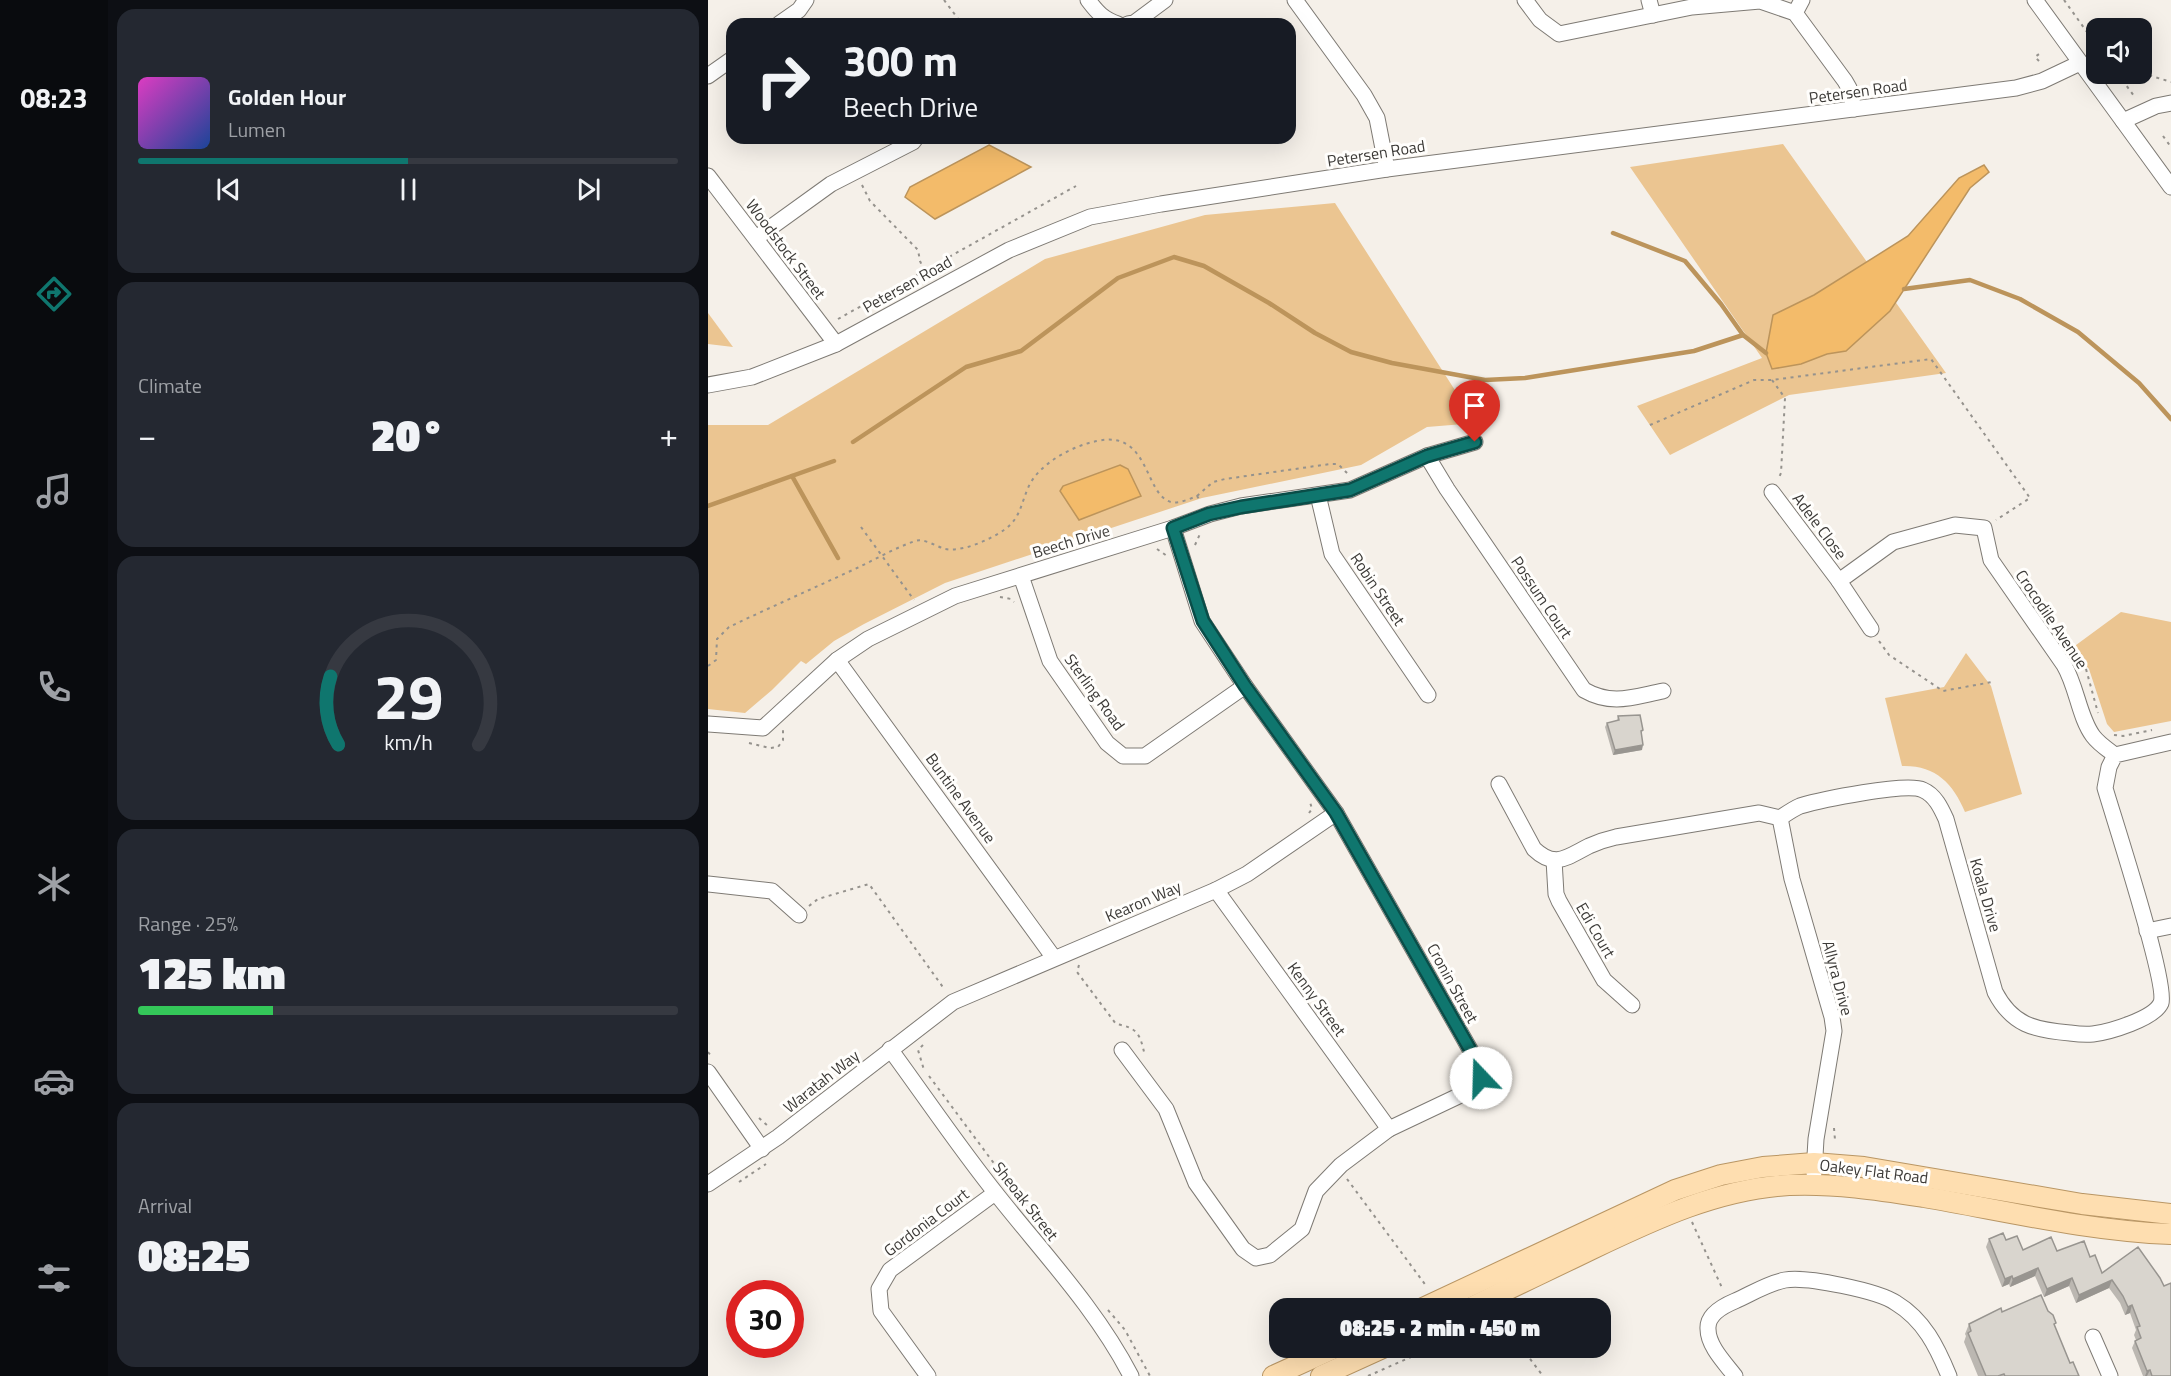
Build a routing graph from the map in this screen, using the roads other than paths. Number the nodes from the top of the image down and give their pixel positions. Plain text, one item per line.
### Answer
1 (806, 0) edge
2 (1088, 0) edge
3 (1165, 0) edge
4 (1295, 0) edge
5 (1525, 0) edge
6 (2035, 0) edge
7 (1651, 7) edge
8 (1799, 7) edge
9 (788, 18) edge
10 (1104, 18) edge
11 (1141, 18) edge
12 (726, 63) edge
13 (2080, 63) junction
14 (708, 76) edge
15 (2171, 103) edge
16 (1854, 109) junction
17 (2123, 121) junction
18 (908, 144) edge
19 (1387, 169) junction
20 (708, 176) edge
21 (2171, 187) edge
22 (756, 238) junction
23 (836, 344) junction
24 (708, 386) edge
25 (1475, 442) dead end
26 (1427, 456) junction
27 (1772, 492) road end
28 (1318, 495) junction
29 (1173, 528) junction
30 (1021, 576) junction
31 (1839, 581) junction
32 (1871, 629) road end
33 (837, 660) junction
34 (1245, 686) junction
35 (1663, 691) dead end
36 (1428, 695) dead end
37 (708, 724) edge
38 (2171, 742) edge
39 (2115, 755) junction
40 (1499, 784) dead end
41 (1336, 813) junction
42 (1780, 818) junction
43 (1554, 860) junction
44 (708, 884) edge
45 (1216, 890) junction
46 (799, 915) road end
47 (2171, 926) edge
48 (2147, 931) junction
49 (1054, 958) junction
50 (953, 1002) joint
51 (1632, 1005) dead end
52 (890, 1049) junction
53 (1122, 1050) dead end
54 (708, 1072) edge
55 (1389, 1129) junction
56 (762, 1149) junction
57 (1814, 1163) junction
58 (708, 1184) edge
59 (1814, 1185) junction
60 (995, 1193) junction
61 (2171, 1214) edge
62 (2171, 1234) edge
63 (1444, 1298) edge
64 (1491, 1298) edge
65 (2093, 1337) dead end
66 (1313, 1358) edge
67 (1361, 1358) edge
68 (928, 1376) edge
69 (1131, 1376) edge
70 (1273, 1376) edge
71 (1321, 1376) edge
72 (1735, 1376) edge
73 (1949, 1376) edge
74 (2110, 1376) edge

1 - 9 street
2 - 10 street
3 - 11 street
4 - 19 street
5 - 7 street
6 - 13 street
7 - 8 street
8 - 16 street
12 - 14 street
13 - 16 street, Petersen Road
13 - 17 street
15 - 17 street
16 - 19 street, Petersen Road
17 - 21 street
18 - 22 street
19 - 23 street, Petersen Road
20 - 22 street, Woodstock Street
22 - 23 street, Woodstock Street
23 - 24 street, Petersen Road
25 - 26 street, Beech Drive
26 - 28 street, Beech Drive
26 - 35 street, Possum Court
27 - 31 street, Adele Close
28 - 29 street, Beech Drive
28 - 36 street, Robin Street
29 - 30 street, Beech Drive
29 - 34 street, Cronin Street
30 - 33 street, Beech Drive
30 - 34 street, Sterling Road
31 - 32 street, Adele Close
31 - 39 street, Crocodile Avenue
33 - 37 street, Beech Drive
33 - 49 street, Buntine Avenue
34 - 41 street, Cronin Street
38 - 39 street
39 - 48 street, Koala Drive
40 - 43 street
41 - 45 street, Kearon Way
41 - 55 street, Cronin Street
42 - 43 street
42 - 48 street, Koala Drive
42 - 57 street, Allyra Drive
43 - 51 street, Edi Court
44 - 46 street
45 - 49 street, Kearon Way
45 - 55 street, Kenny Street
47 - 48 street
49 - 50 street, Kearon Way
50 - 52 street, Waratah Way
52 - 56 street, Waratah Way
52 - 60 street, Sheoak Street
53 - 55 street, Cronin Street
54 - 56 street
56 - 58 street, Waratah Way
57 - 59 street, Allyra Drive
57 - 61 main road, Oakey Flat Road
57 - 63 main road, Oakey Flat Road
59 - 62 main road, Oakey Flat Road
59 - 64 main road, Oakey Flat Road
60 - 68 street, Gordonia Court
60 - 69 street, Sheoak Street
65 - 74 street
66 - 70 main road
67 - 71 main road
72 - 73 street

